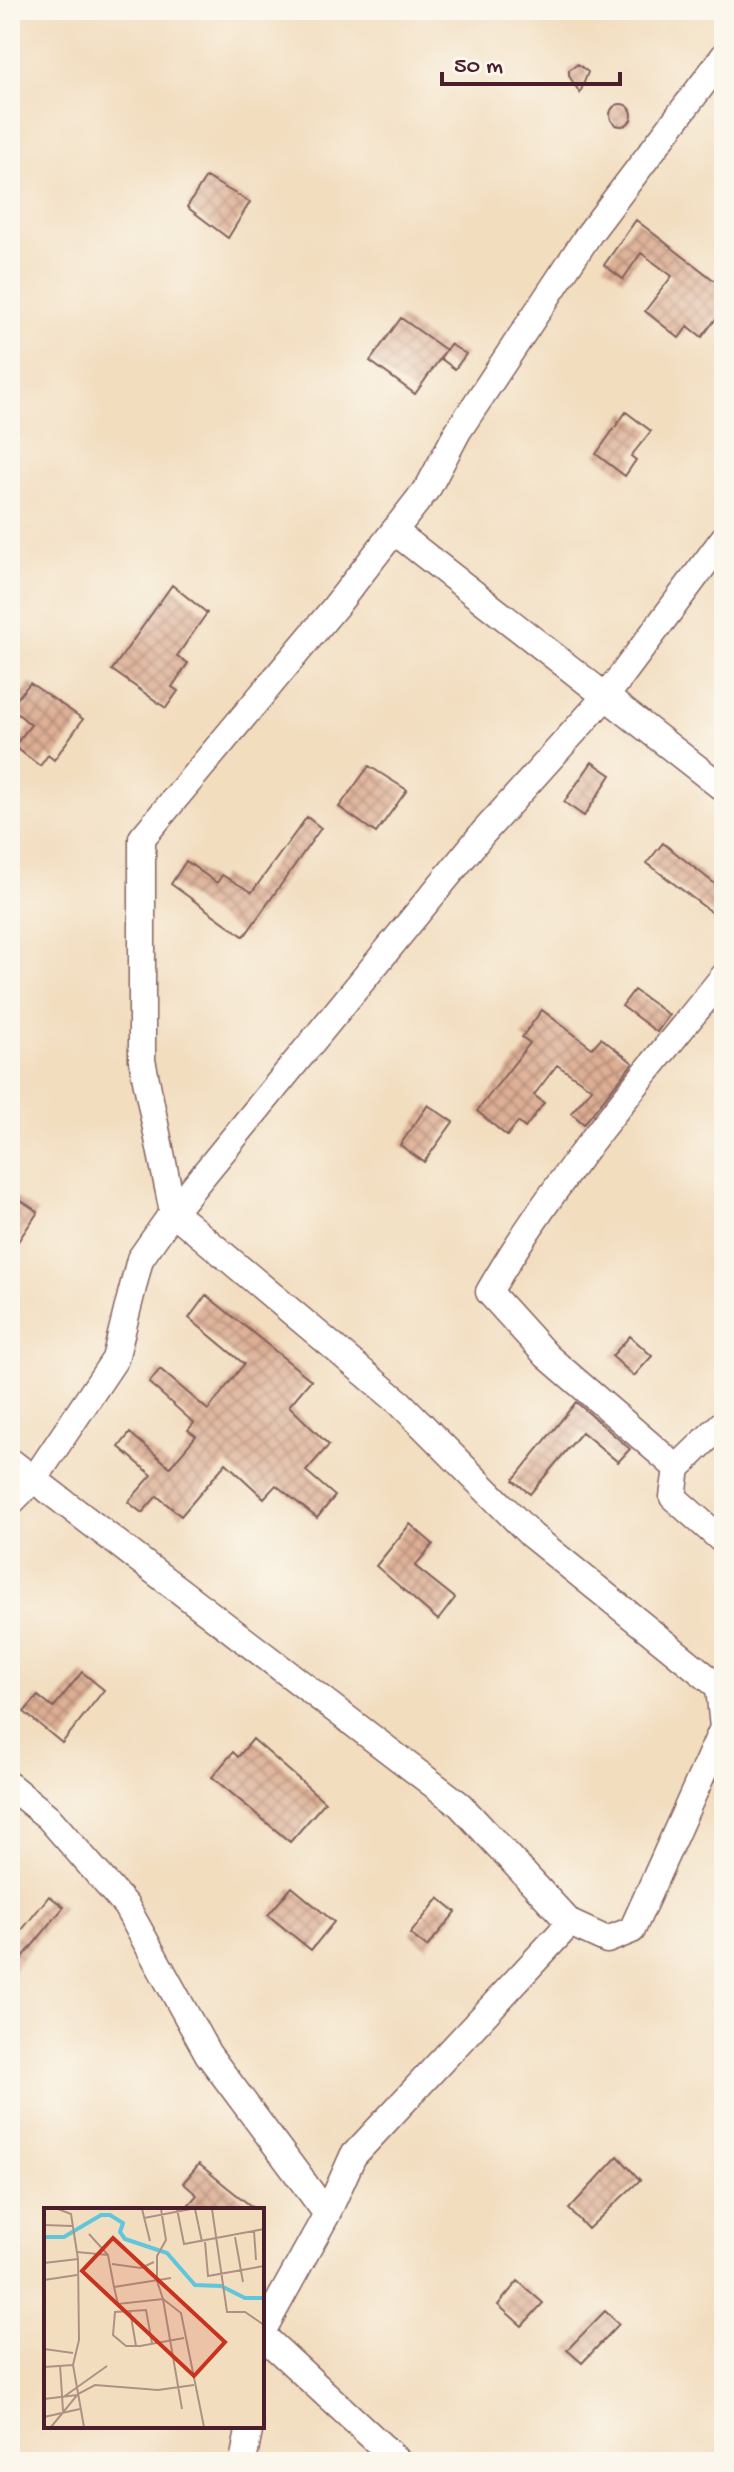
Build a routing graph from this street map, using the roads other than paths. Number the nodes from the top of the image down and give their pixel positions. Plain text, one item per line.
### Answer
1 (724, 56) edge
2 (394, 531) junction
3 (724, 538) edge
4 (607, 695) junction
5 (724, 789) edge
6 (724, 976) edge
7 (173, 1212) junction
8 (724, 1422) edge
9 (10, 1461) edge
10 (677, 1468) junction
11 (35, 1478) junction
12 (10, 1503) edge
13 (724, 1542) edge
14 (10, 1786) edge
15 (570, 1923) junction
16 (327, 2214) junction
17 (264, 2329) edge
18 (264, 2335) edge
19 (250, 2428) edge
20 (243, 2462) edge
21 (399, 2462) edge

1 - 2 street
2 - 4 street
2 - 7 street
3 - 4 street
4 - 5 street
4 - 7 street
6 - 10 street
7 - 11 street
7 - 15 street
8 - 10 street
9 - 11 street
10 - 13 street
11 - 12 street
11 - 15 street
14 - 16 street
15 - 16 street
16 - 17 street
18 - 21 street
19 - 20 street

